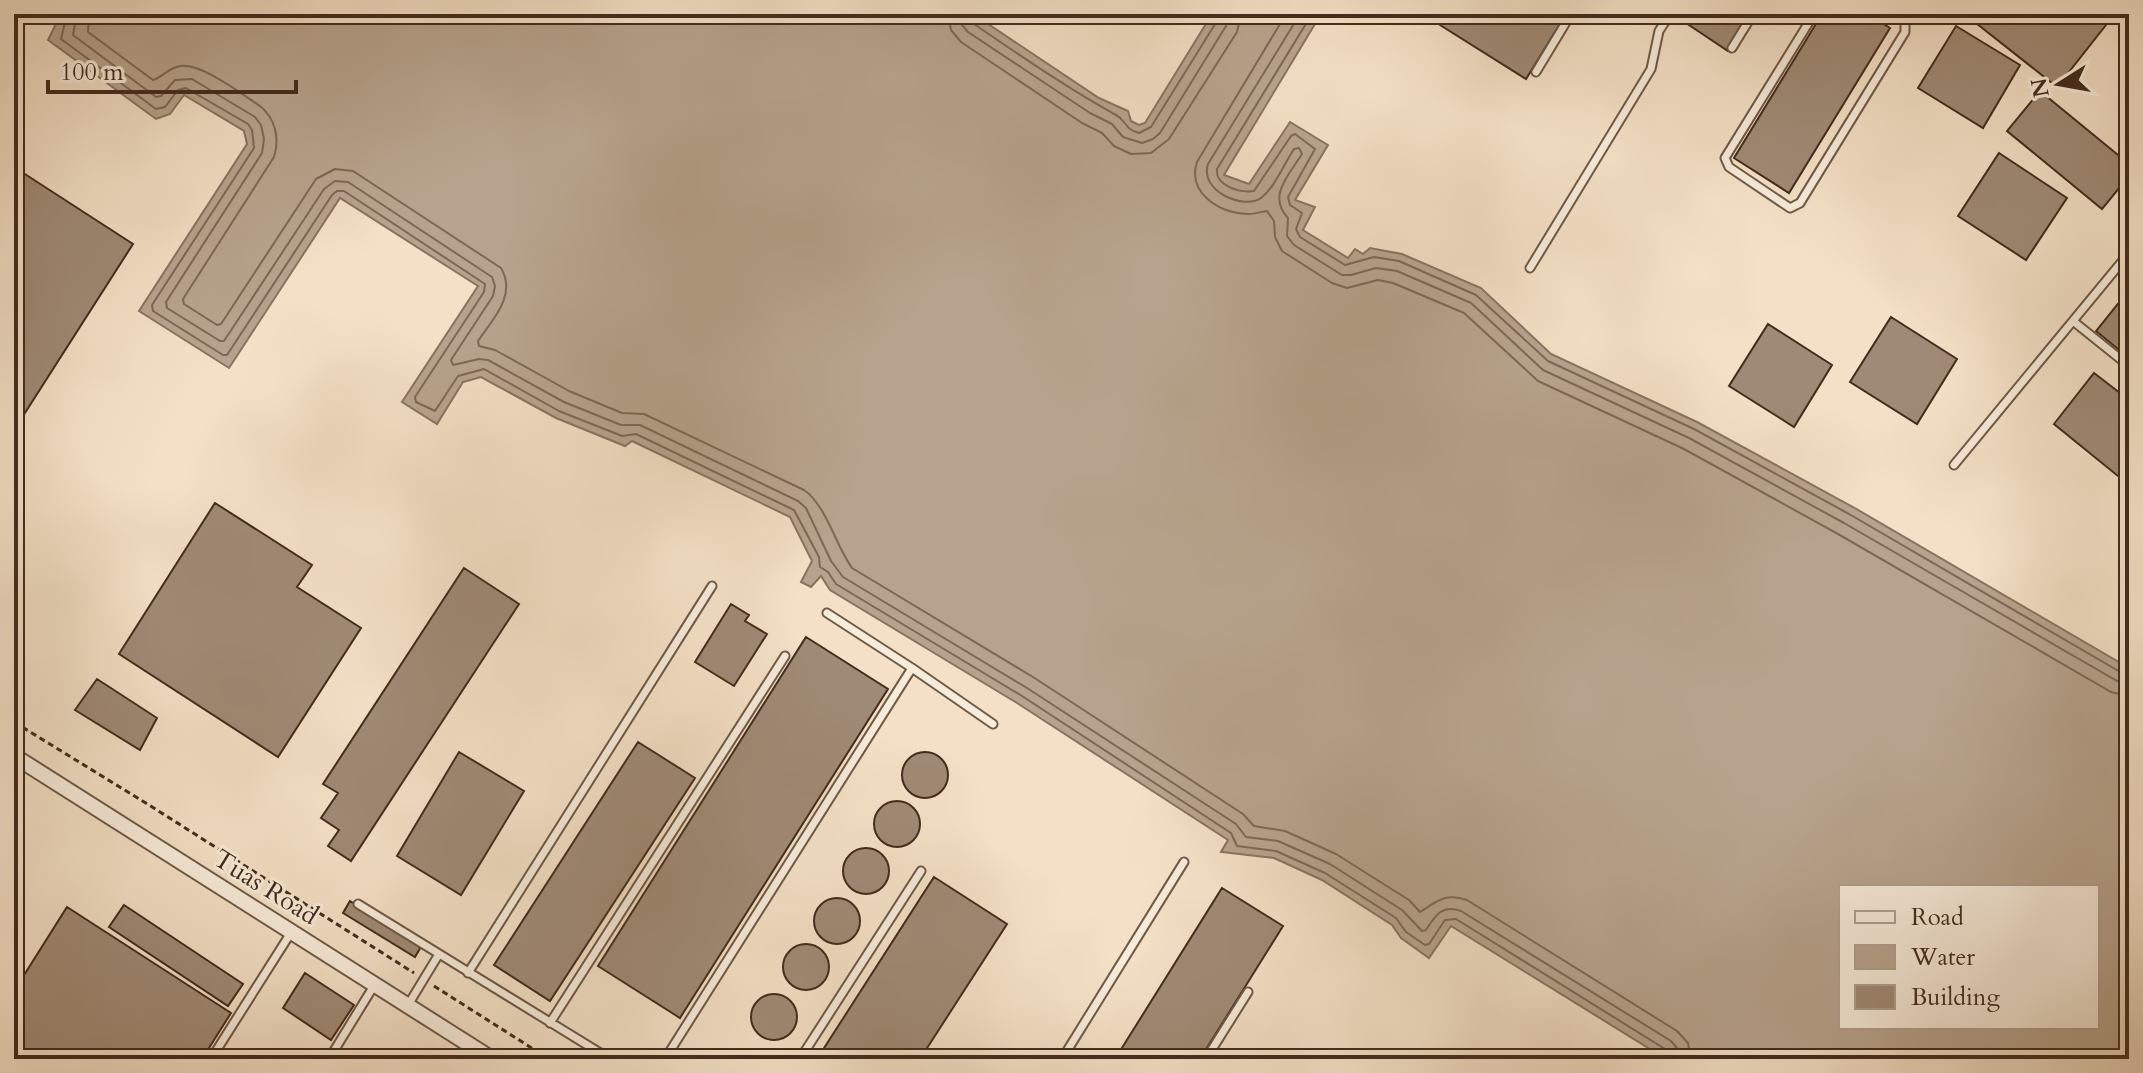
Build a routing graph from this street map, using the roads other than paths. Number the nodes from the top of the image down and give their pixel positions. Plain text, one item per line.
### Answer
1 (1571, 14) edge
2 (1670, 14) edge
3 (1753, 14) edge
4 (1814, 14) edge
5 (1898, 14) edge
6 (1732, 48) dead end
7 (1536, 72) dead end
8 (2129, 253) edge
9 (1530, 268) dead end
10 (2073, 321) junction
11 (2129, 366) edge
12 (1954, 465) dead end
13 (712, 586) dead end
14 (827, 613) dead end
15 (785, 656) dead end
16 (912, 668) junction
17 (993, 724) dead end
18 (14, 756) edge
19 (1184, 862) dead end
20 (921, 871) dead end
21 (358, 904) dead end
22 (292, 931) junction
23 (439, 954) junction
24 (468, 973) junction
25 (375, 984) junction
26 (1248, 992) dead end
27 (408, 1005) junction
28 (550, 1023) junction
29 (469, 1044) junction
30 (211, 1059) edge
31 (329, 1059) edge
32 (460, 1059) edge
33 (492, 1059) edge
34 (610, 1059) edge
35 (665, 1059) edge
36 (800, 1059) edge
37 (1062, 1059) edge
38 (1206, 1059) edge

1 - 7 lane
2 - 9 lane
3 - 6 lane
4 - 5 lane
8 - 10 lane
10 - 11 lane
10 - 12 lane
13 - 24 lane
14 - 16 lane
15 - 28 lane
16 - 17 lane
16 - 35 lane
18 - 22 street, Tuas Road
19 - 37 lane
20 - 36 lane
21 - 23 lane
22 - 25 street, Tuas Road
22 - 30 lane
23 - 24 lane
23 - 27 lane
24 - 28 lane
25 - 27 street, Tuas Road
25 - 31 lane
26 - 38 lane
27 - 29 street, Tuas Road
28 - 34 lane
29 - 32 lane
29 - 33 street, Tuas Road

